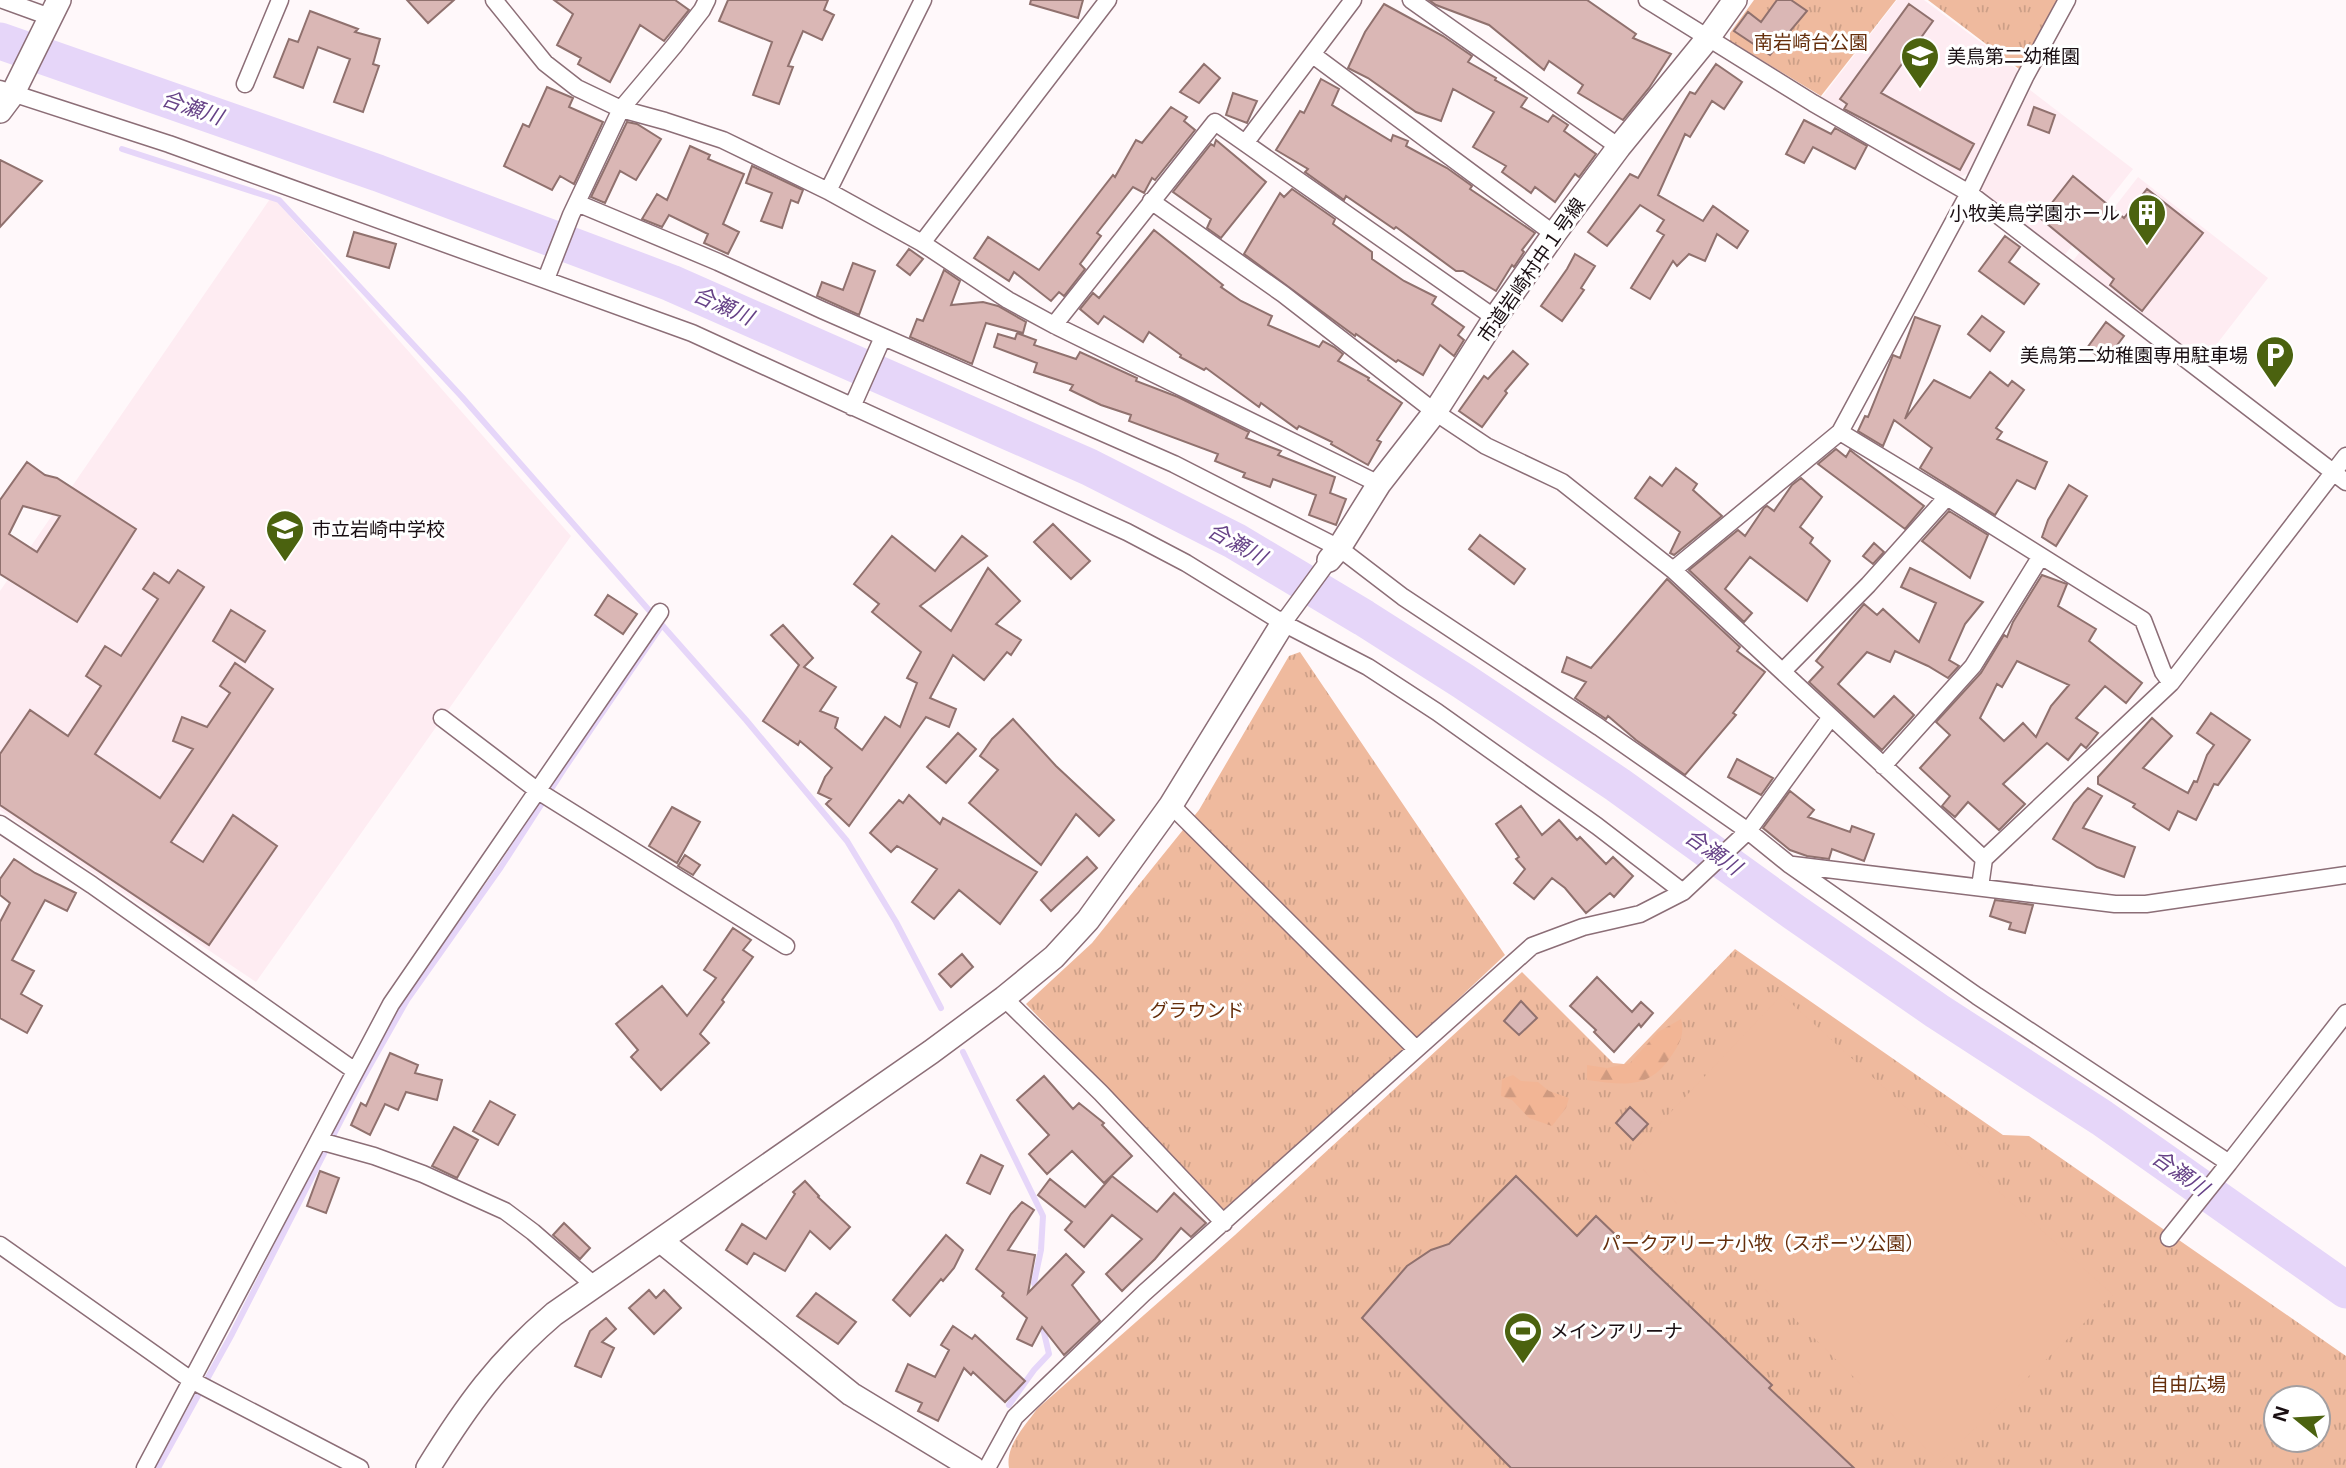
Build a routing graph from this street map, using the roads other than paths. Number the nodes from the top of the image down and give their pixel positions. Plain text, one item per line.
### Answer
1 (3, 0) edge
2 (280, 0) edge
3 (494, 0) edge
4 (707, 0) edge
5 (923, 0) edge
6 (1108, 0) edge
7 (1353, 0) edge
8 (1411, 0) edge
9 (1647, 0) edge
10 (1735, 0) edge
11 (2067, 0) edge
12 (55, 9) edge
13 (1707, 38) junction
14 (1314, 55) junction
15 (244, 84) dead end
16 (7, 95) edge
17 (621, 109) junction
18 (1246, 142) junction
19 (1619, 146) junction
20 (828, 191) junction
21 (1969, 192) junction
22 (1151, 201) junction
23 (574, 209) junction
24 (1554, 234) junction
25 (922, 243) junction
26 (548, 273) junction
27 (1495, 318) junction
28 (1054, 325) junction
29 (883, 337) junction
30 (852, 407) junction
31 (1435, 412) junction
32 (1840, 432) junction
33 (2346, 456) edge
34 (2340, 477) edge
35 (1380, 484) junction
36 (1948, 496) junction
37 (1334, 554) junction
38 (2041, 556) junction
39 (1673, 570) junction
40 (660, 612) dead end
41 (1283, 623) junction
42 (1783, 671) junction
43 (2171, 683) junction
44 (1831, 717) junction
45 (442, 718) dead end
46 (1883, 766) junction
47 (541, 793) junction
48 (1171, 805) junction
49 (0, 824) edge
50 (1748, 831) junction
51 (1984, 859) junction
52 (1790, 864) junction
53 (2346, 875) edge
54 (1980, 887) junction
55 (1686, 889) junction
56 (786, 946) dead end
57 (1004, 998) junction
58 (2346, 1013) edge
59 (1416, 1049) junction
60 (355, 1071) junction
61 (320, 1141) junction
62 (2226, 1166) junction
63 (1224, 1223) junction
64 (2169, 1238) dead end
65 (661, 1241) junction
66 (0, 1245) edge
67 (594, 1286) junction
68 (191, 1380) junction
69 (145, 1468) edge
70 (360, 1468) edge
71 (428, 1468) edge
72 (973, 1468) edge
73 (987, 1468) edge

1 - 12 street
2 - 15 street
3 - 17 street
4 - 17 street
5 - 20 street
6 - 25 street
7 - 14 street
8 - 19 street
9 - 13 street
10 - 13 street, 市道岩崎村中１号線
11 - 21 street
12 - 16 street
13 - 19 street, 市道岩崎村中１号線
13 - 21 street
14 - 18 street
14 - 24 street
16 - 26 street
17 - 20 street
17 - 23 street
18 - 22 street
18 - 27 street
19 - 24 street, 市道岩崎村中１号線
20 - 25 street
21 - 32 street
21 - 34 street
22 - 28 street
22 - 31 street
23 - 26 street
23 - 29 street
24 - 27 street, 市道岩崎村中１号線
25 - 28 street
26 - 30 street
27 - 31 street, 市道岩崎村中１号線
28 - 35 street
29 - 30 street
29 - 37 street
30 - 41 street
31 - 35 street, 市道岩崎村中１号線
31 - 39 street
32 - 36 street
32 - 39 street
33 - 34 street
34 - 43 street
35 - 37 street, 市道岩崎村中１号線
36 - 38 street
36 - 42 street
37 - 41 street
37 - 50 street
38 - 43 street
38 - 46 street
39 - 42 street
40 - 47 street
41 - 48 street
41 - 55 street
42 - 44 street
43 - 51 street
44 - 46 street
44 - 50 street
45 - 47 street
46 - 51 street
47 - 56 street
47 - 60 street
48 - 57 street
48 - 59 street
49 - 60 street
50 - 52 street
50 - 55 street
51 - 54 street
52 - 54 street
52 - 62 street
53 - 54 street
55 - 59 street
57 - 63 street
57 - 65 street
58 - 62 street
59 - 63 street
60 - 61 street
61 - 67 street
61 - 68 street
62 - 64 street
63 - 73 street
65 - 67 street
65 - 72 street
66 - 68 street
67 - 71 street
68 - 69 street
68 - 70 street

